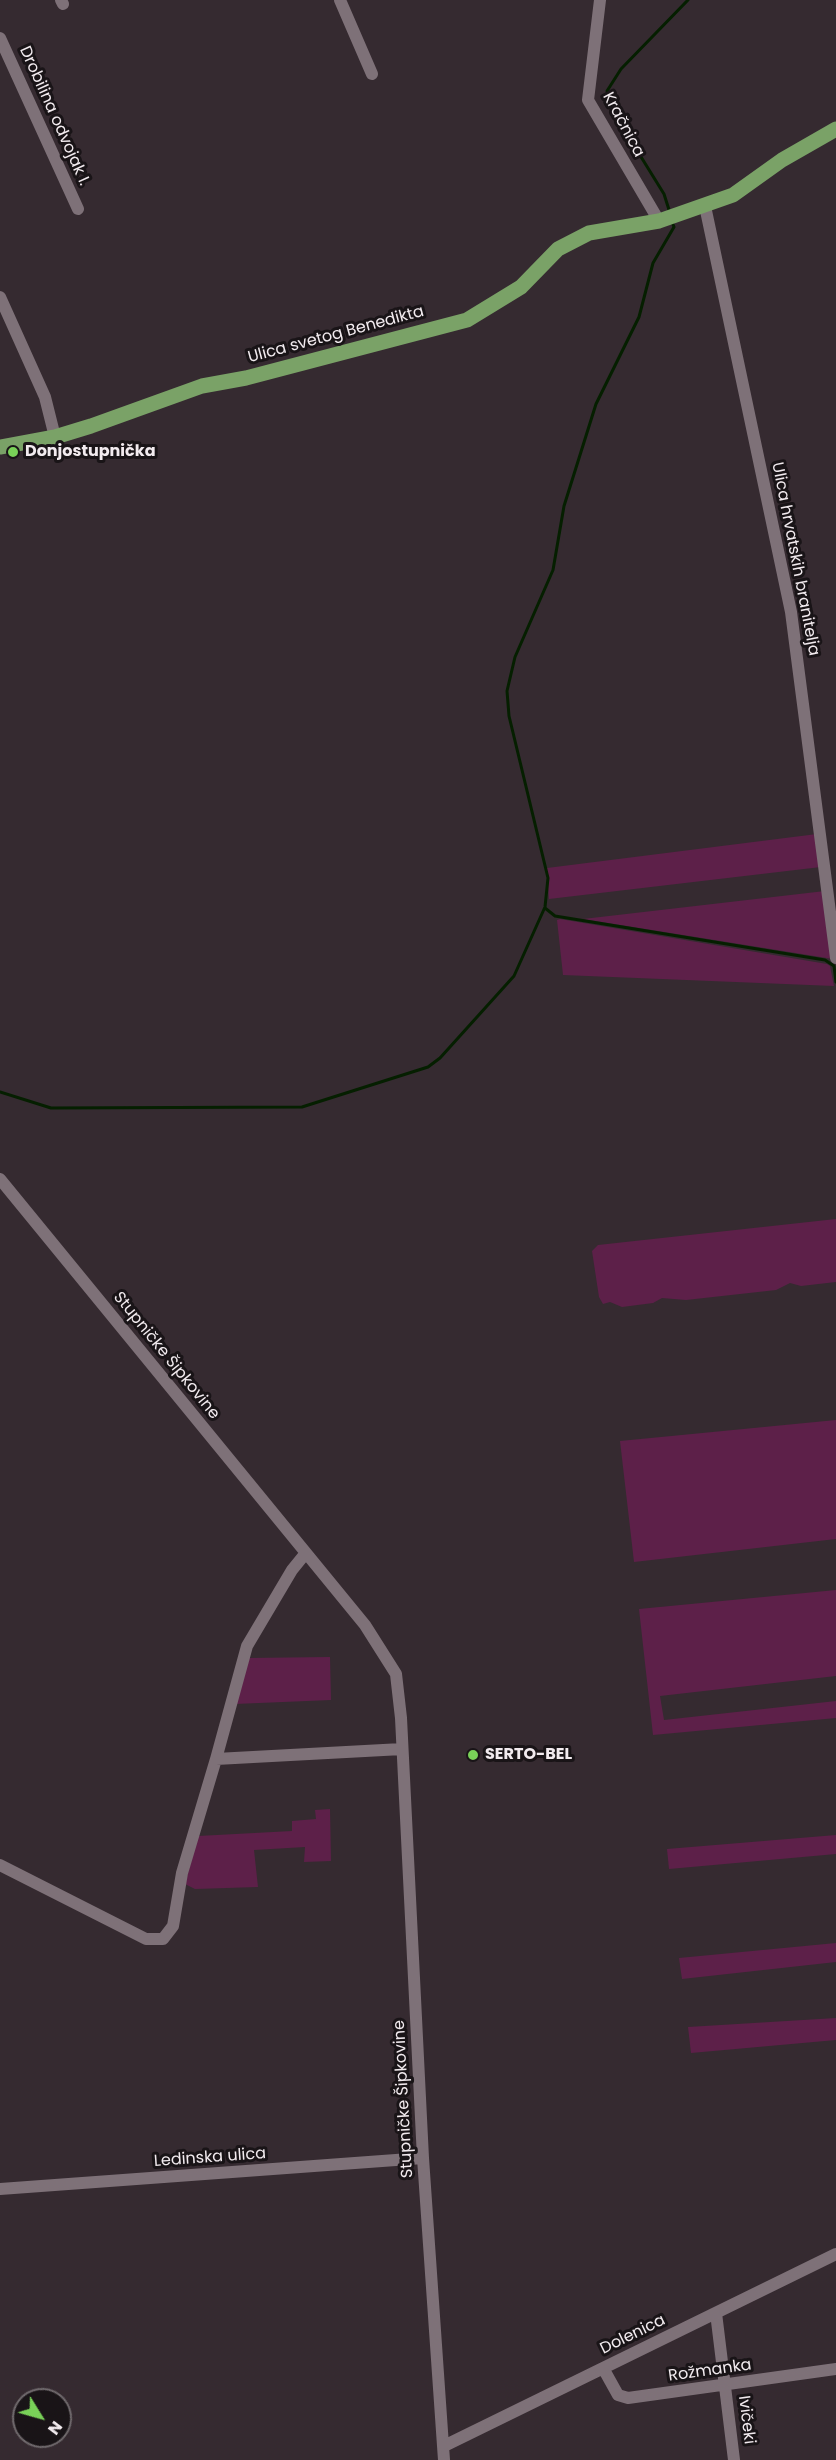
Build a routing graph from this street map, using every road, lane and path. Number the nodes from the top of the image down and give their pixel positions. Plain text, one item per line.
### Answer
1 (340, 0) edge
2 (600, 0) edge
3 (0, 38) edge
4 (372, 74) dead end
5 (836, 129) edge
6 (705, 206) junction
7 (78, 209) dead end
8 (660, 221) junction
9 (0, 297) edge
10 (55, 437) junction
11 (0, 447) edge
12 (836, 958) edge
13 (0, 1179) edge
14 (305, 1554) junction
15 (402, 1749) junction
16 (216, 1759) junction
17 (0, 1865) edge
18 (423, 2158) junction
19 (0, 2189) edge
20 (836, 2254) edge
21 (716, 2313) junction
22 (603, 2368) junction
23 (836, 2369) edge
24 (725, 2386) junction
25 (444, 2446) junction
26 (444, 2460) edge
27 (734, 2460) edge

1 - 4 street
2 - 8 street, Kračnica
3 - 7 street, Drobilina odvojak I.
5 - 6 main road
6 - 8 main road, Ulica svetog Benedikta
6 - 12 street, Ulica hrvatskih branitelja
8 - 10 main road, Ulica svetog Benedikta
9 - 10 street
10 - 11 main road, Ulica svetog Benedikta
13 - 14 street, Stupničke Šipkovine
14 - 15 street, Stupničke Šipkovine
14 - 16 street
15 - 16 street
15 - 18 street, Stupničke Šipkovine
16 - 17 street
18 - 19 street, Ledinska ulica
18 - 25 street, Stupničke Šipkovine
20 - 21 street, Dolenica
21 - 22 street, Dolenica
21 - 24 street, Ivičeki
22 - 24 street, Rožmanka
22 - 25 street, Dolenica
23 - 24 street, Rožmanka
24 - 27 street, Ivičeki
25 - 26 street, Stupničke Šipkovine

